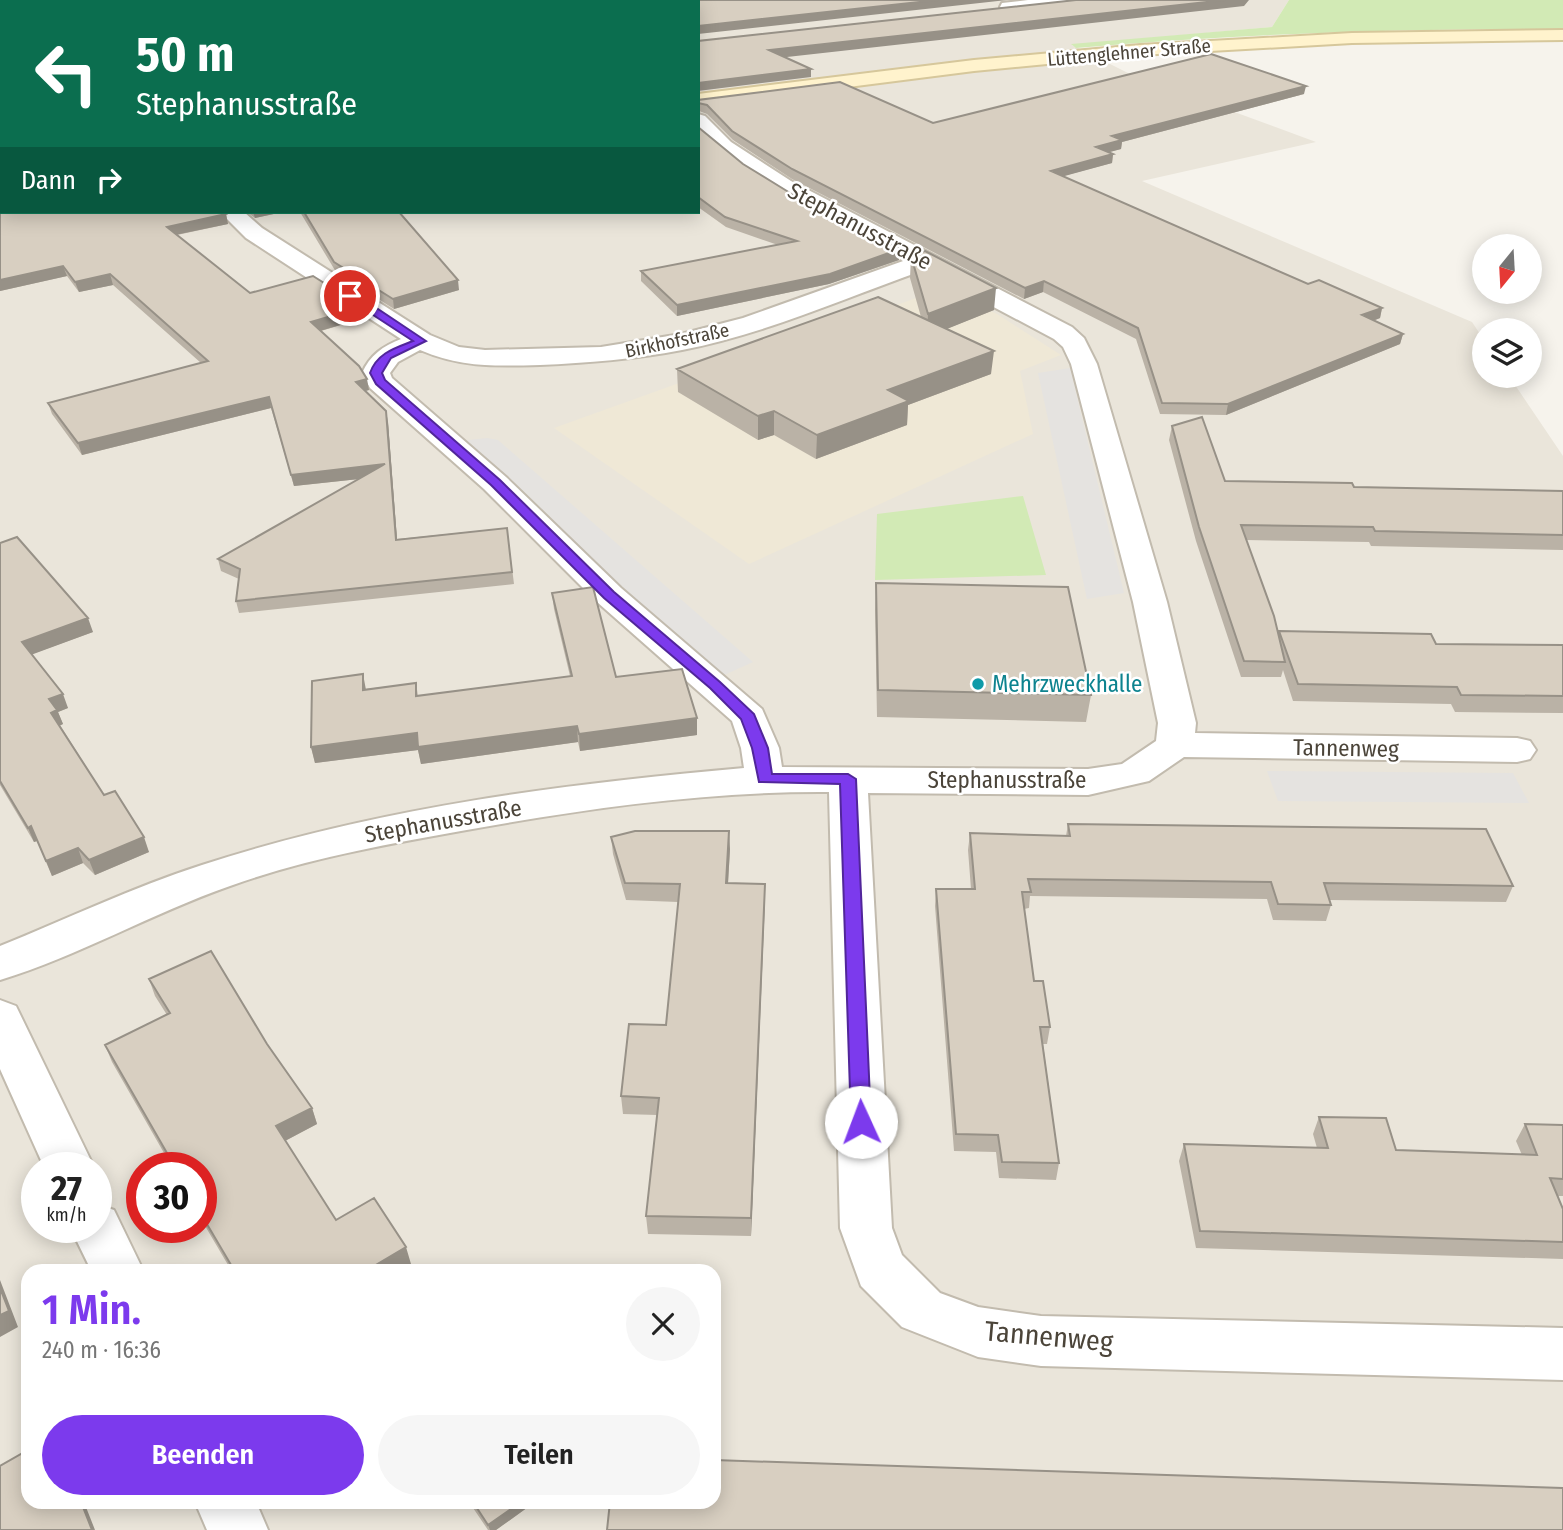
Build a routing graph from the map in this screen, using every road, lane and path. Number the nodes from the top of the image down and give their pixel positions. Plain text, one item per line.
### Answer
1 (1076, 0) edge
2 (995, 9) edge
3 (1563, 35) edge
4 (700, 100) edge
5 (700, 122) edge
6 (233, 214) edge
7 (926, 261) junction
8 (421, 341) junction
9 (1175, 746) junction
10 (1517, 750) dead end
11 (765, 779) junction
12 (848, 779) junction
13 (0, 964) edge
14 (0, 1017) edge
15 (62, 1152) edge
16 (104, 1243) edge
17 (114, 1264) edge
18 (1563, 1354) edge
19 (228, 1509) edge
20 (238, 1530) edge

1 - 2 street
3 - 4 street, Lüttenglehner Straße
5 - 7 street, Stephanusstraße
6 - 8 street, Birkhofstraße
7 - 8 street, Birkhofstraße
7 - 9 street, Stephanusstraße
8 - 11 street
9 - 10 street, Tannenweg
9 - 12 street, Stephanusstraße
11 - 12 street, Stephanusstraße
11 - 13 street, Stephanusstraße
12 - 18 street, Tannenweg
14 - 15 street
16 - 17 street
19 - 20 street

